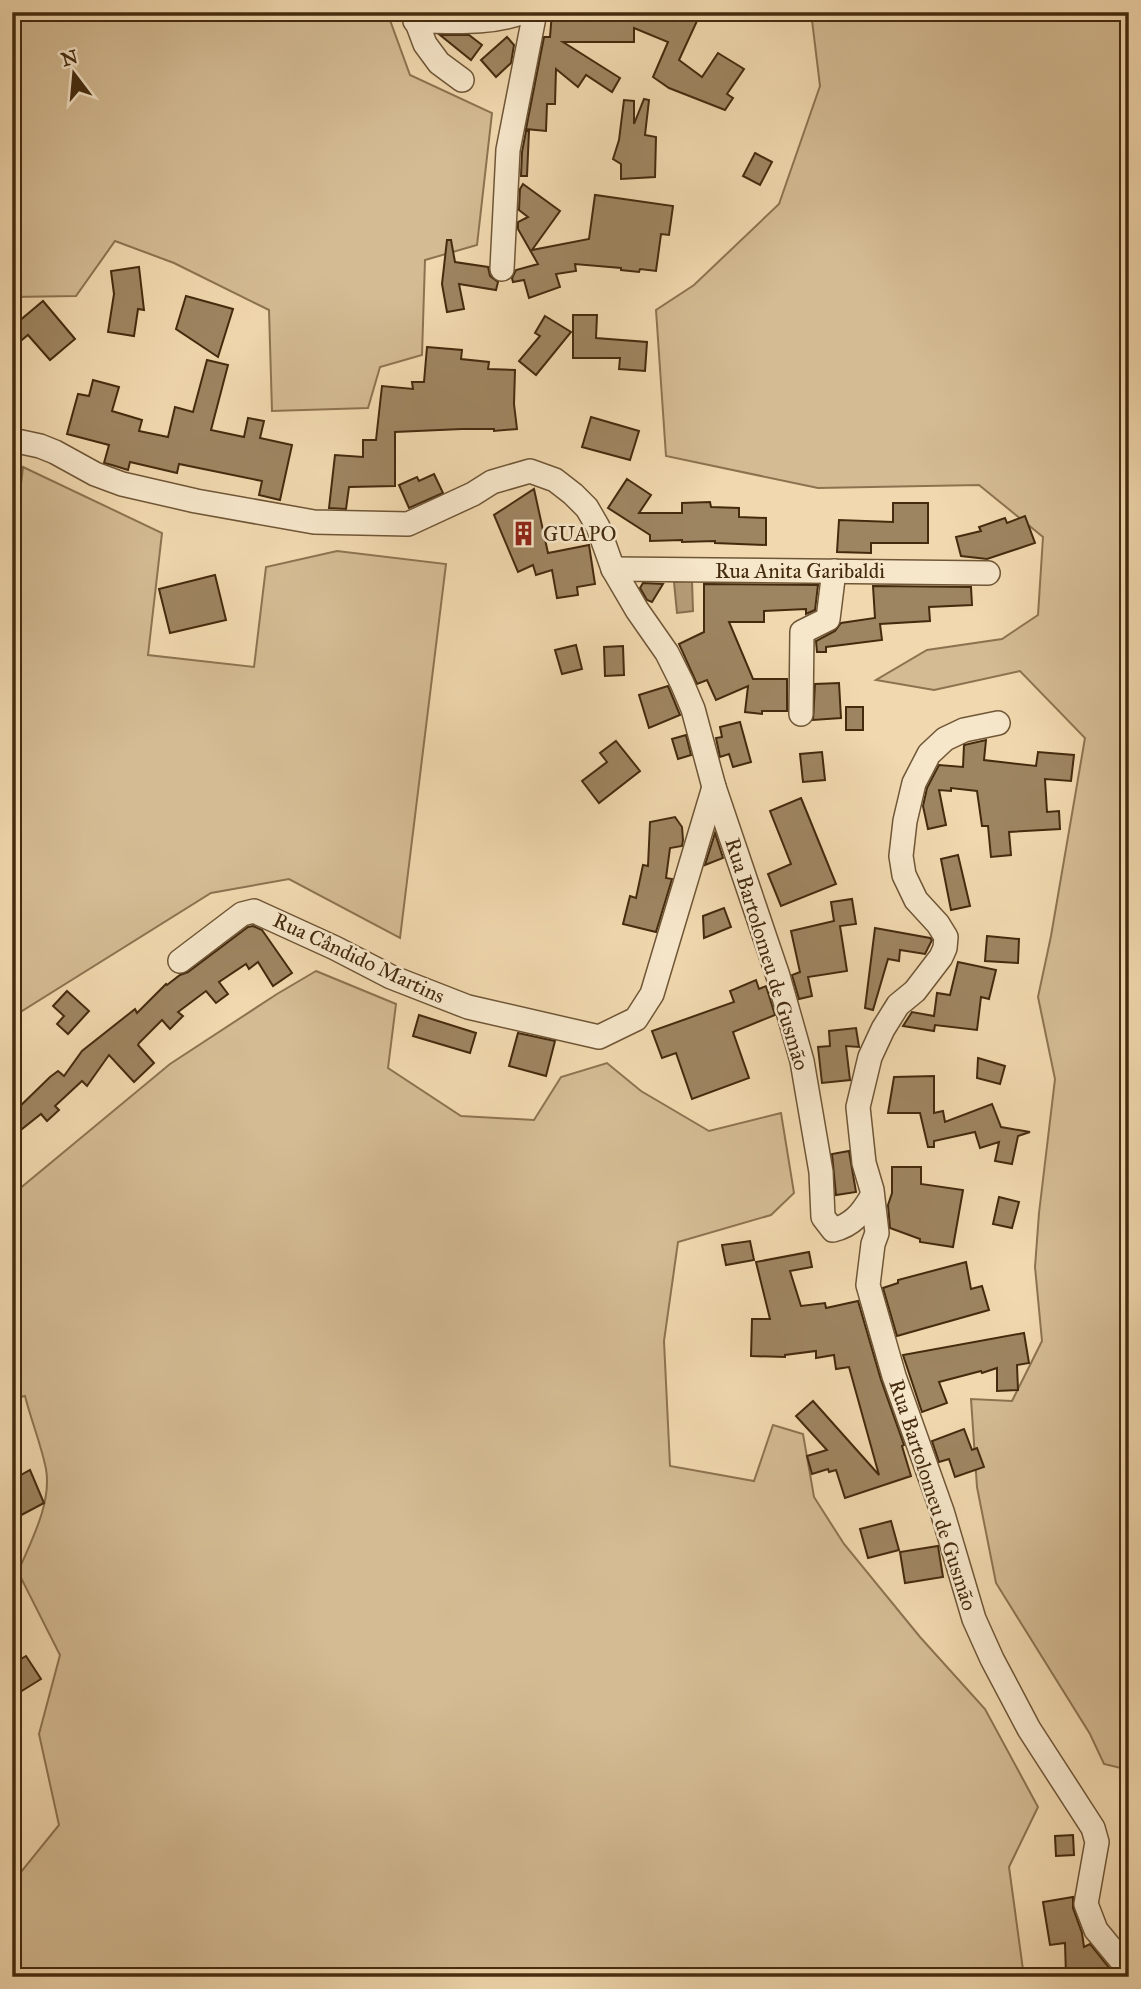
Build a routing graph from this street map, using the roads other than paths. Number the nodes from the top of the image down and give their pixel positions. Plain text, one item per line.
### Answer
1 (523, 12) edge
2 (535, 12) edge
3 (414, 17) edge
4 (462, 80) dead end
5 (502, 269) dead end
6 (12, 440) edge
7 (612, 569) junction
8 (834, 571) junction
9 (988, 573) dead end
10 (801, 714) dead end
11 (998, 723) dead end
12 (714, 787) junction
13 (180, 961) dead end
14 (872, 1196) junction
15 (1129, 1970) edge

1 - 3 street
2 - 5 street
3 - 4 street
6 - 7 street, Rua Bartolomeu de Gusmão
7 - 8 street, Rua Anita Garibaldi
7 - 12 street, Rua Bartolomeu de Gusmão
8 - 9 street, Rua Anita Garibaldi
8 - 10 street
11 - 14 street
12 - 13 street, Rua Cândido Martins
12 - 14 street, Rua Bartolomeu de Gusmão
14 - 15 street, Rua Bartolomeu de Gusmão

